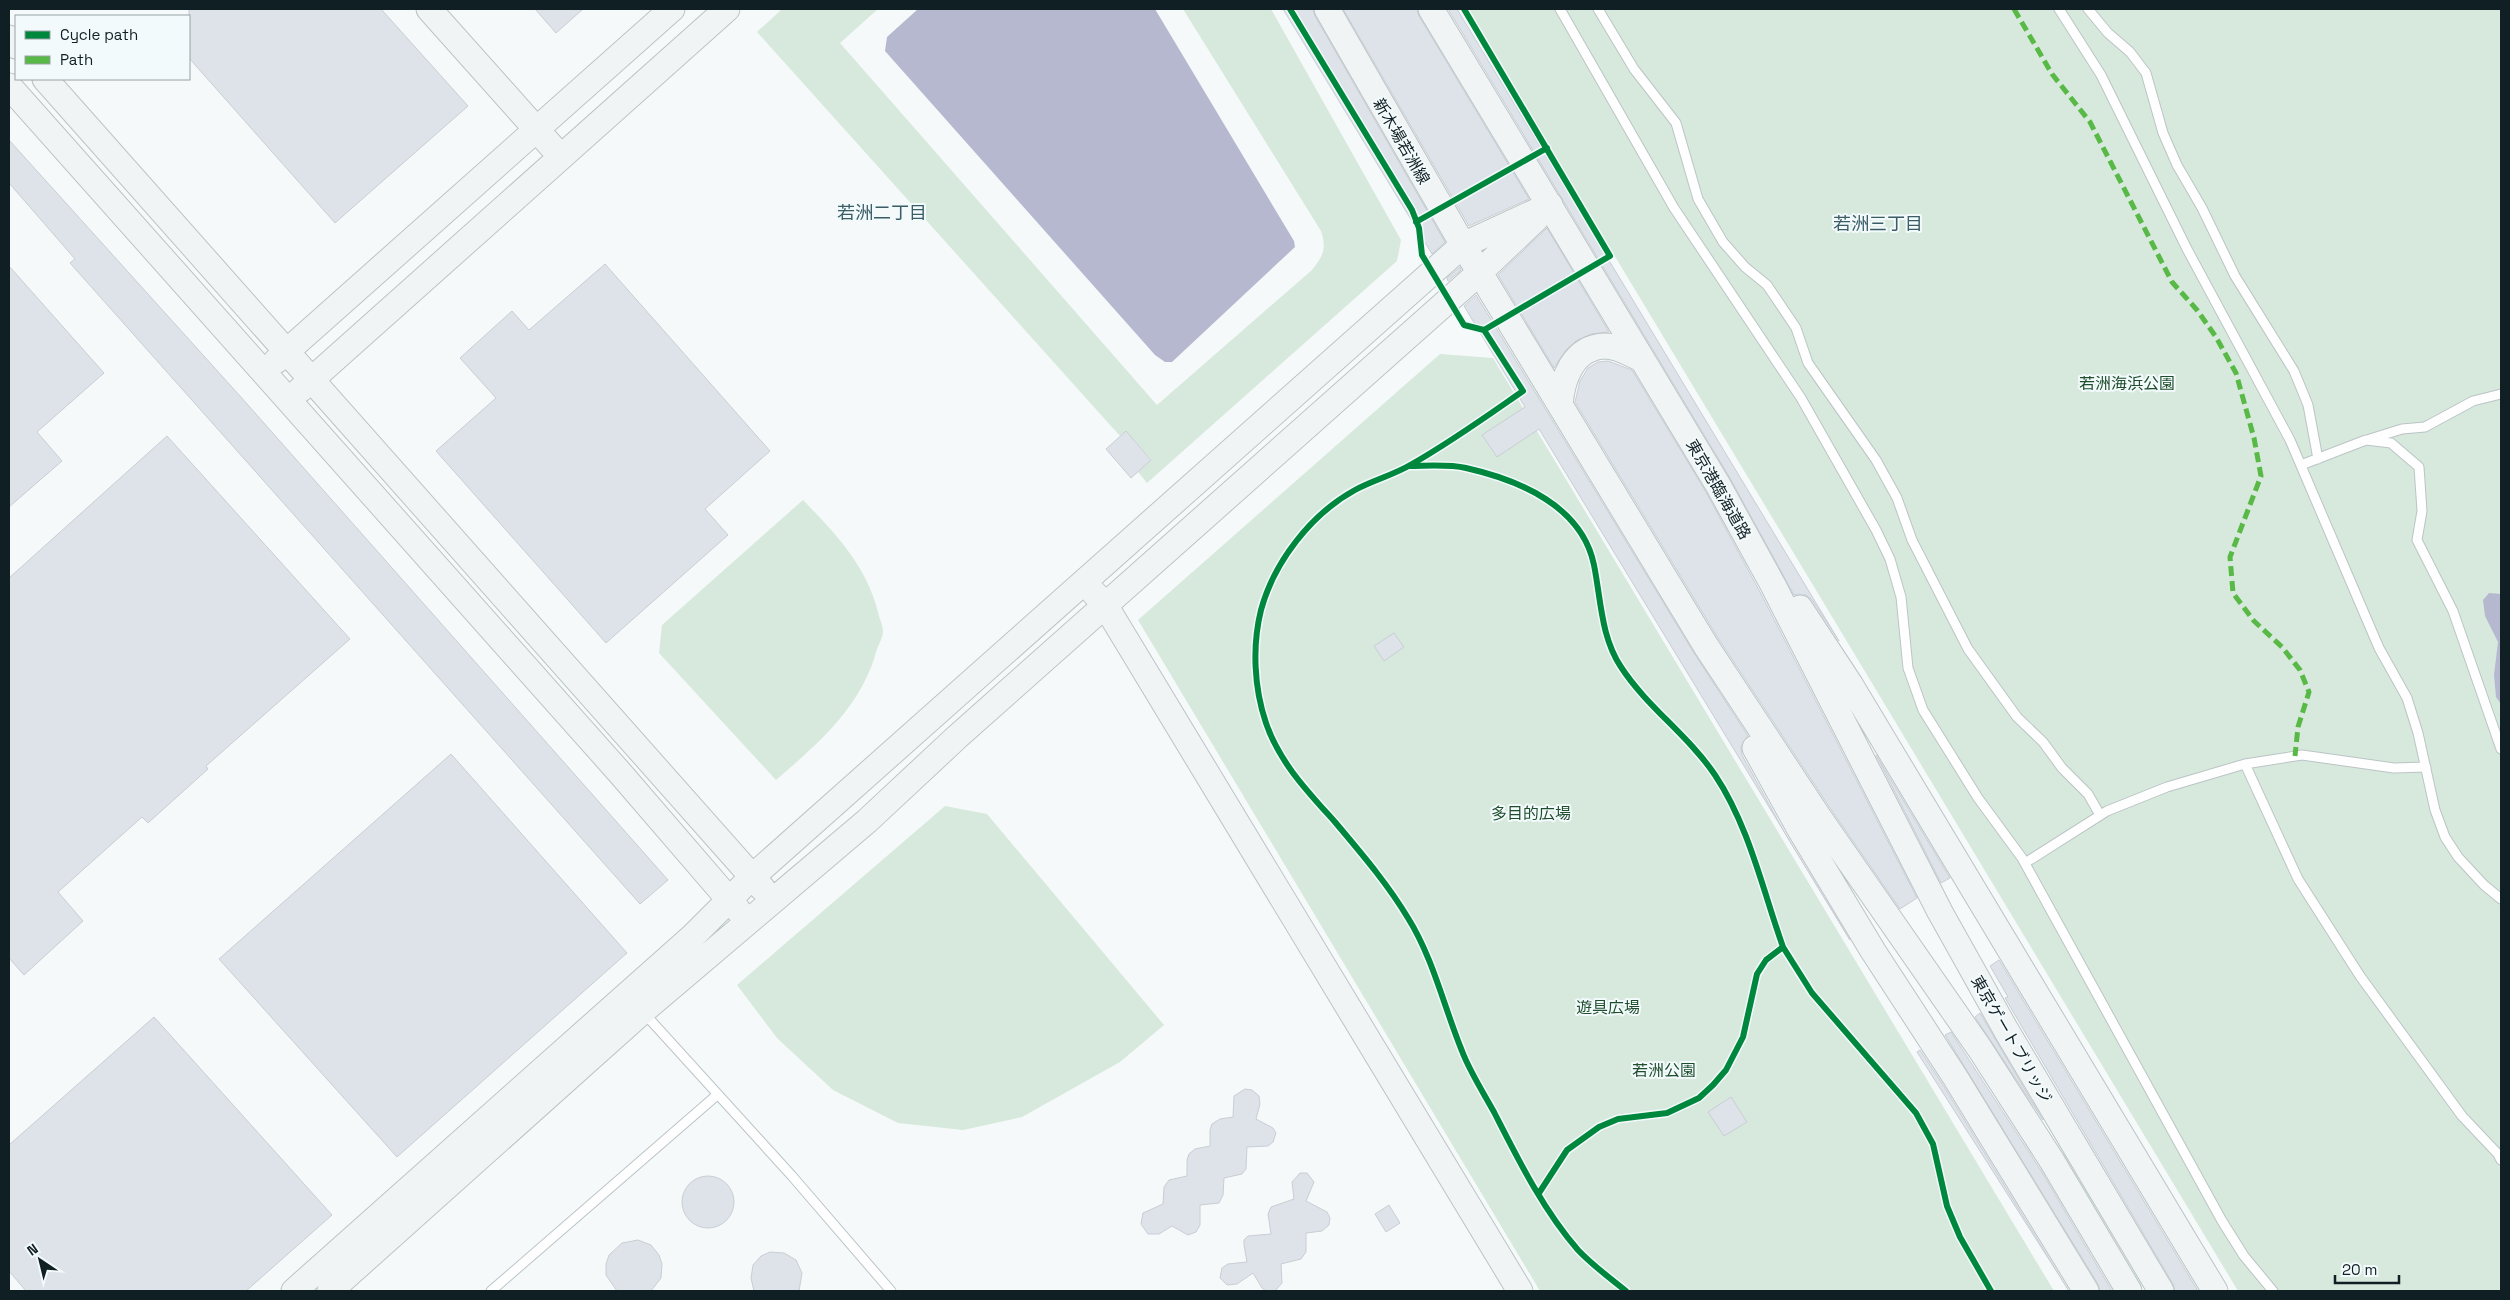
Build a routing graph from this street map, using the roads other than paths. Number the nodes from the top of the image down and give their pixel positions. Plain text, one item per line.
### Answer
1 (429, 9) edge
2 (672, 9) edge
3 (727, 9) edge
4 (1327, 9) edge
5 (1431, 9) edge
6 (1560, 9) edge
7 (1598, 9) edge
8 (2059, 9) edge
9 (2088, 9) edge
10 (46, 80) edge
11 (9, 86) edge
12 (537, 129) junction
13 (561, 156) junction
14 (1550, 205) junction
15 (1463, 245) junction
16 (1479, 273) junction
17 (287, 351) junction
18 (1642, 359) junction
19 (263, 373) junction
20 (312, 380) junction
21 (2501, 394) edge
22 (288, 400) junction
23 (1560, 405) junction
24 (2366, 440) junction
25 (2318, 459) junction
26 (2301, 465) junction
27 (1718, 485) junction
28 (1644, 544) junction
29 (1084, 582) junction
30 (1105, 605) junction
31 (2501, 749) edge
32 (2245, 764) junction
33 (2426, 767) junction
34 (1872, 781) joint
35 (2100, 815) junction
36 (2025, 863) junction
37 (752, 877) junction
38 (728, 899) junction
39 (2501, 899) edge
40 (774, 902) junction
41 (748, 922) junction
42 (643, 1011) junction
43 (717, 1095) junction
44 (2501, 1160) edge
45 (294, 1291) edge
46 (330, 1291) edge
47 (492, 1291) edge
48 (892, 1291) edge
49 (1520, 1291) edge
50 (2086, 1291) edge
51 (2129, 1291) edge
52 (2161, 1291) edge
53 (2215, 1291) edge
54 (2273, 1291) edge

1 - 12 street
2 - 12 street
3 - 13 street
4 - 15 street, 新木場若洲線
5 - 14 street
6 - 36 lane
7 - 35 lane
8 - 26 lane
9 - 25 lane
10 - 17 street
11 - 19 street
12 - 13 street
12 - 17 street
13 - 20 street
14 - 15 street
14 - 16 street
14 - 18 street, 東京港臨海道路
15 - 16 street, 新木場若洲線
15 - 29 street
16 - 23 street
16 - 30 street
17 - 19 street
17 - 20 street
18 - 23 street
18 - 27 street, 東京港臨海道路
19 - 22 street
20 - 22 street
20 - 37 street
21 - 24 lane
22 - 38 street
23 - 28 street
24 - 25 lane
24 - 31 lane
25 - 26 lane
26 - 33 lane
27 - 34 street, 東京港臨海道路
27 - 53 street
28 - 50 street
28 - 51 street, 東京ゲートブリッジ
29 - 30 street
29 - 37 street
30 - 40 street
30 - 49 street
32 - 33 lane
32 - 35 lane
32 - 44 lane
33 - 39 lane
34 - 52 street, 東京ゲートブリッジ
35 - 36 lane
36 - 54 lane
37 - 38 street
37 - 40 street
38 - 41 street
38 - 45 street
40 - 41 street
41 - 42 street
42 - 43 lane
42 - 46 street
43 - 47 lane
43 - 48 lane

